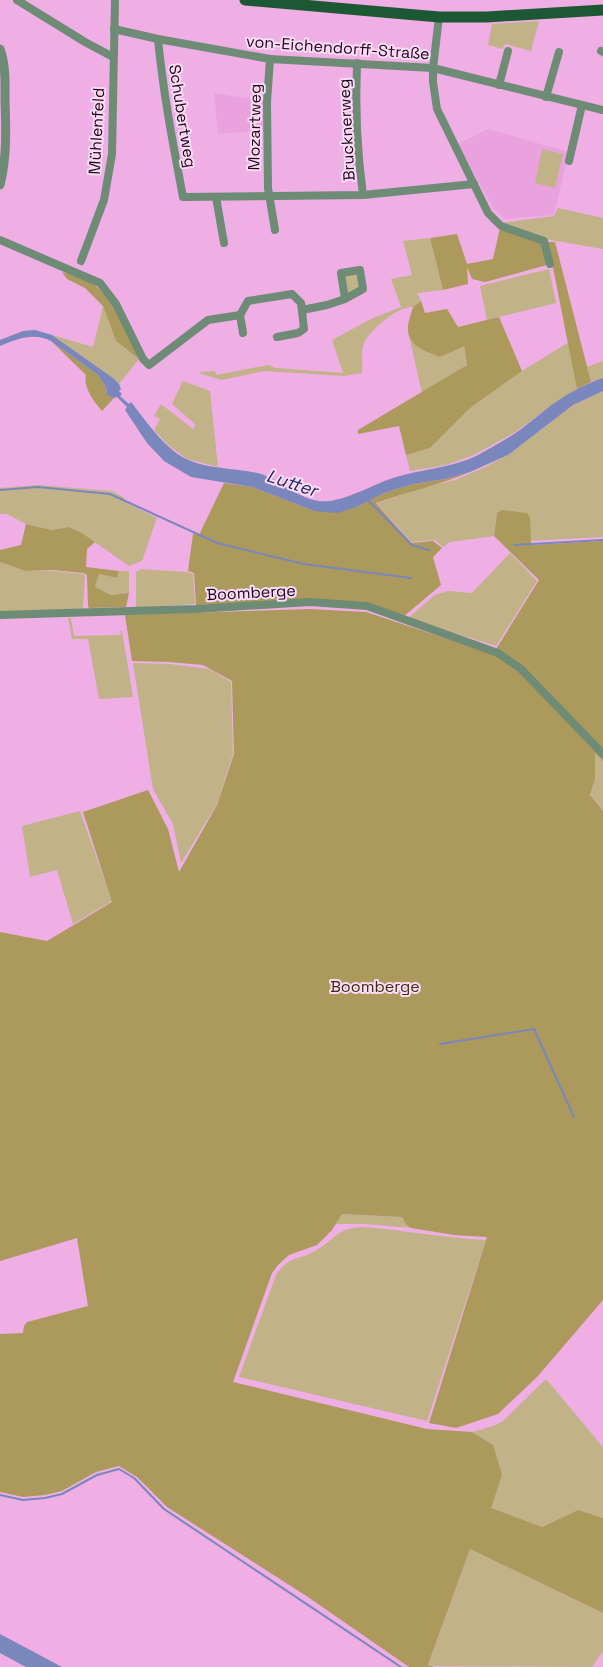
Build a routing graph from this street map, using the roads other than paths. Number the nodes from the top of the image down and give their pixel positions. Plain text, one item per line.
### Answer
1 (18, 0) edge
2 (115, 0) edge
3 (245, 0) edge
4 (603, 10) edge
5 (439, 17) junction
6 (114, 29) junction
7 (158, 39) junction
8 (0, 49) edge
9 (508, 51) dead end
10 (559, 52) dead end
11 (113, 57) junction
12 (270, 59) junction
13 (357, 63) junction
14 (433, 68) junction
15 (499, 85) junction
16 (546, 97) junction
17 (582, 106) junction
18 (603, 110) edge
19 (569, 161) dead end
20 (474, 184) junction
21 (0, 185) edge
22 (364, 195) junction
23 (269, 196) junction
24 (216, 197) junction
25 (275, 230) dead end
26 (0, 240) edge
27 (224, 244) dead end
28 (81, 261) dead end
29 (550, 264) dead end
30 (345, 299) dead end
31 (302, 310) junction
32 (240, 315) junction
33 (243, 333) dead end
34 (277, 337) dead end
35 (0, 615) edge
36 (603, 754) edge

1 - 11 street
2 - 6 street, Mühlenfeld
3 - 5 main road
4 - 5 main road
5 - 14 street
6 - 7 street, von-Eichendorff-Straße
6 - 11 street, Mühlenfeld
7 - 12 street, von-Eichendorff-Straße
7 - 24 street, Schubertweg
8 - 21 street
9 - 15 street
10 - 16 street
11 - 28 street, Mühlenfeld
12 - 13 street, von-Eichendorff-Straße
12 - 23 street, Mozartweg
13 - 14 street, von-Eichendorff-Straße
13 - 22 street, Brucknerweg
14 - 15 street, von-Eichendorff-Straße
14 - 20 street
15 - 16 street, von-Eichendorff-Straße
16 - 17 street, von-Eichendorff-Straße
17 - 18 street, von-Eichendorff-Straße
17 - 19 street
20 - 22 street
20 - 29 street
22 - 23 street
23 - 24 street
23 - 25 street, Mozartweg
24 - 27 street
26 - 32 street
30 - 31 street
31 - 32 street
31 - 34 street
32 - 33 street
35 - 36 street, Boomberge

